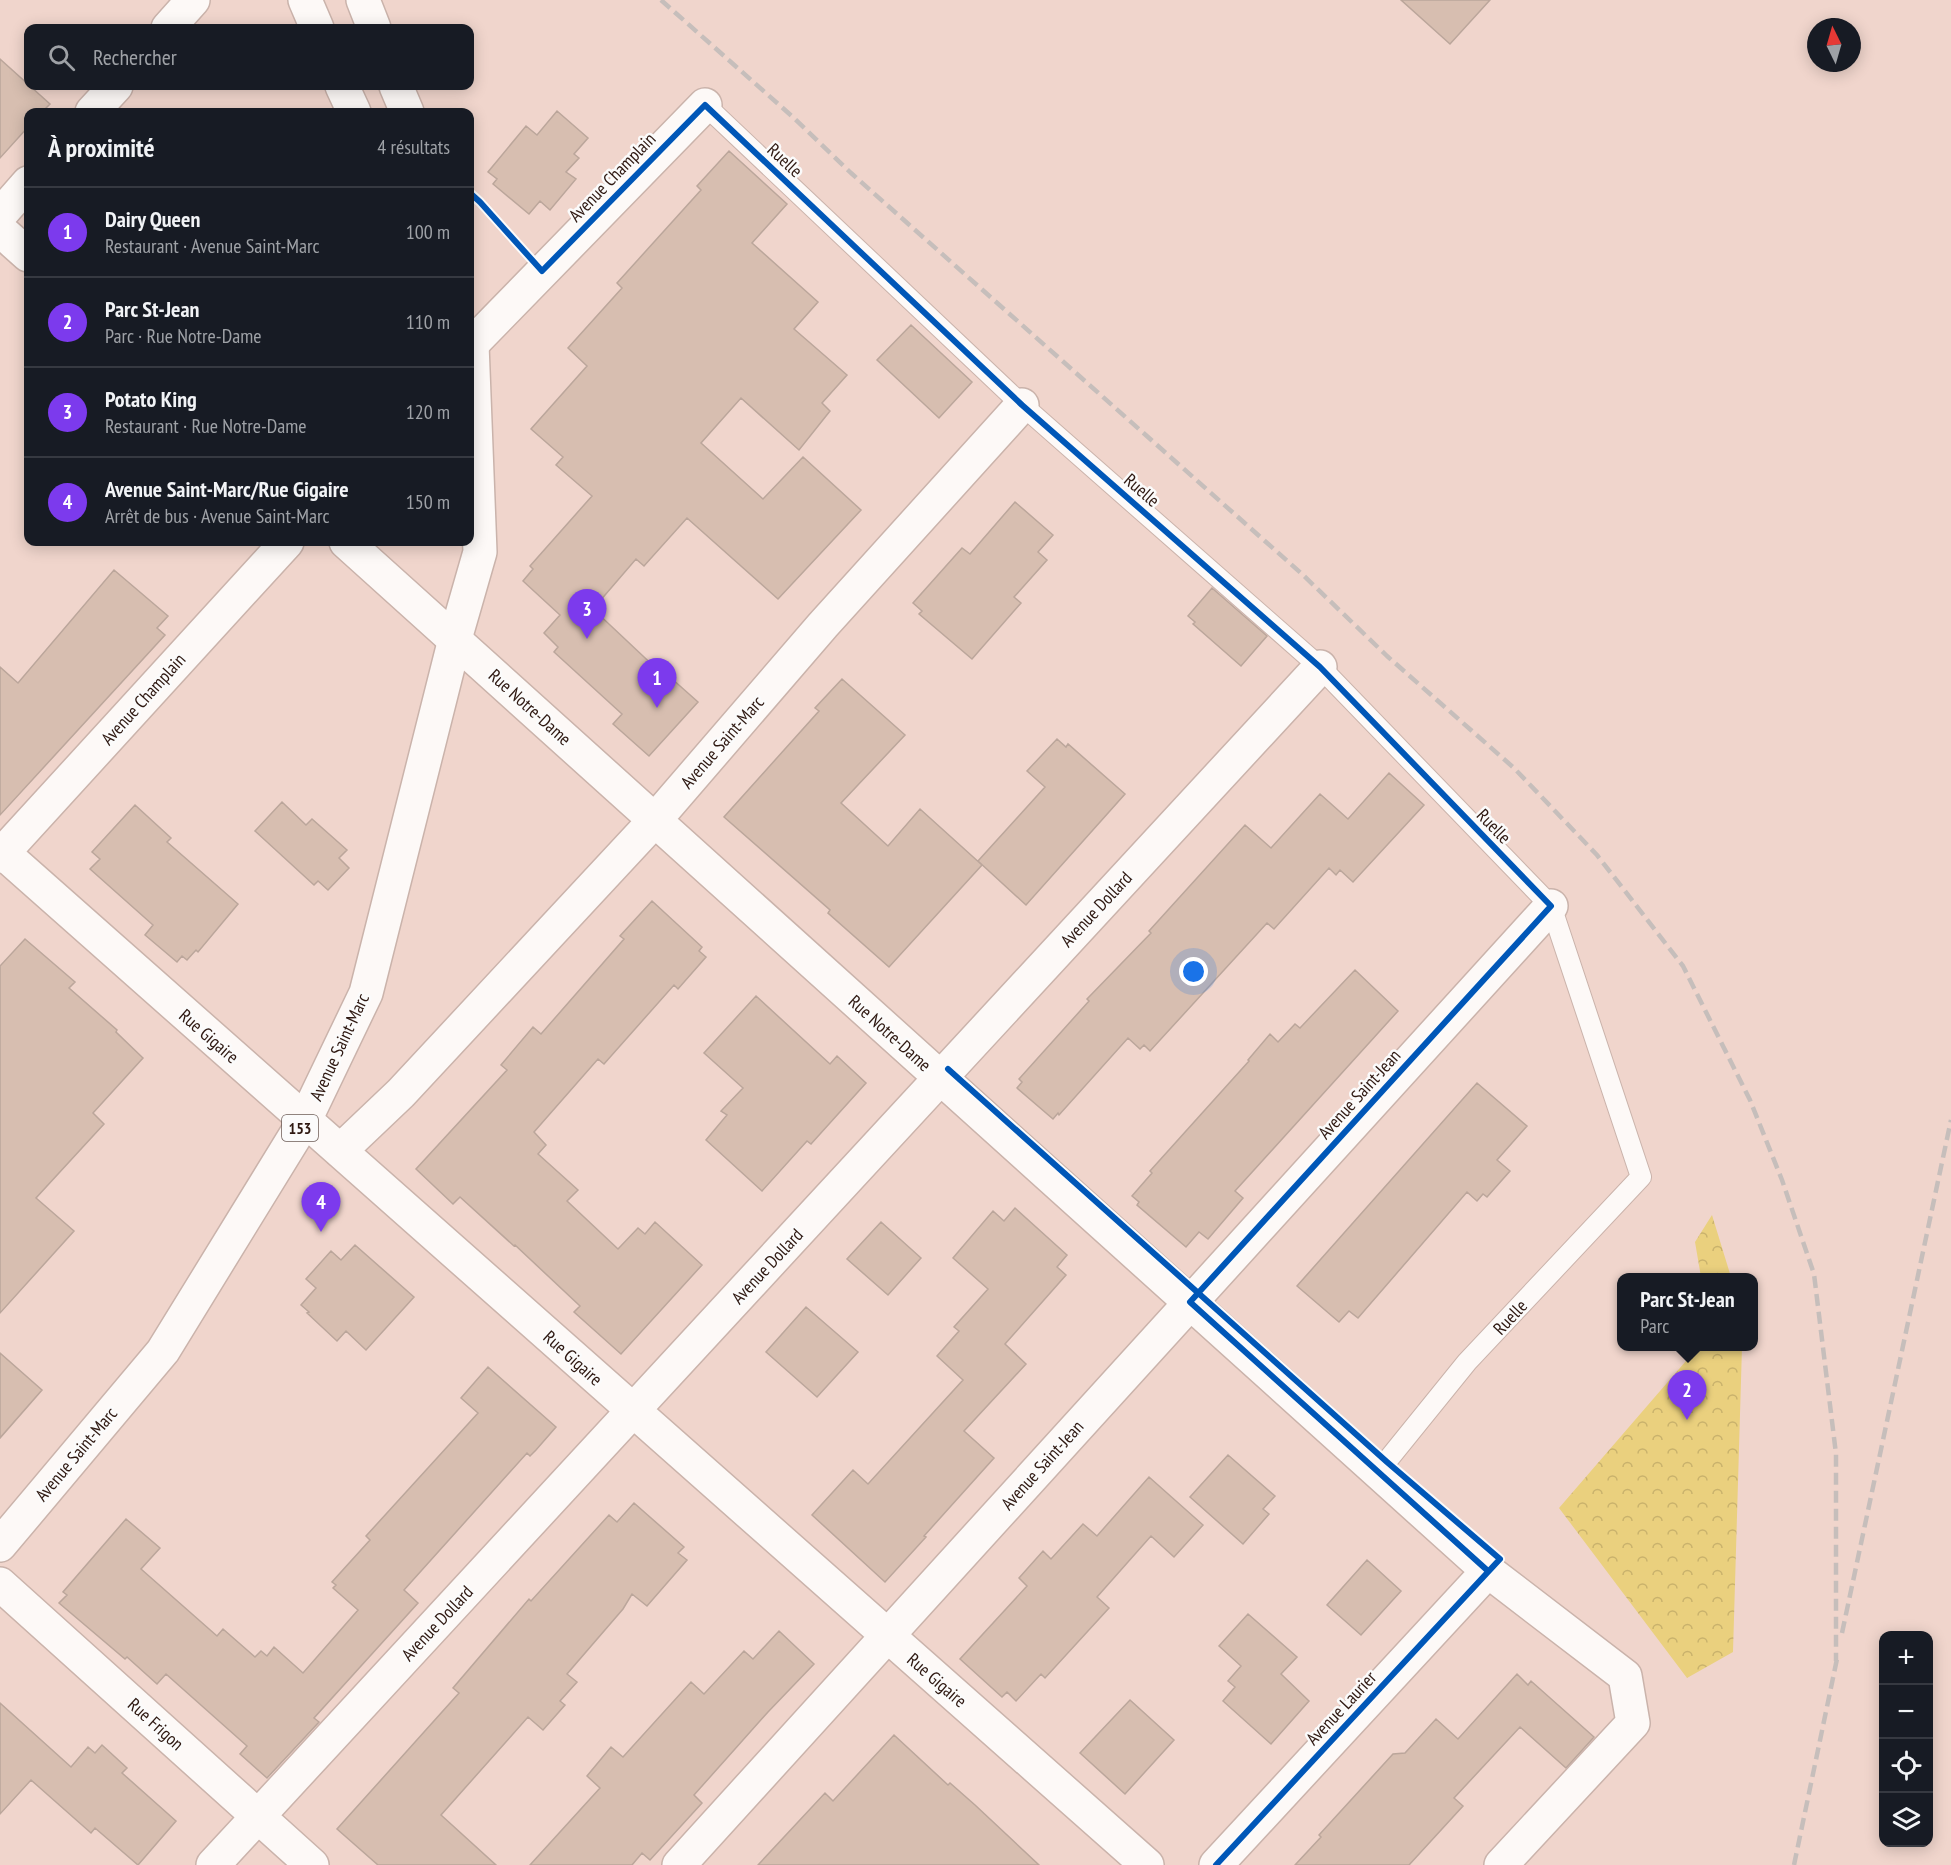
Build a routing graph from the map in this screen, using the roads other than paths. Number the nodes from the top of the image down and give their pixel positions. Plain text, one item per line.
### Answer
1 (193, 0) edge
2 (305, 0) edge
3 (363, 0) edge
4 (172, 24) edge
5 (315, 24) edge
6 (372, 24) edge
7 (112, 90) edge
8 (344, 90) edge
9 (398, 90) edge
10 (705, 105) joint
11 (96, 108) edge
12 (352, 108) edge
13 (405, 108) edge
14 (24, 188) edge
15 (0, 215) edge
16 (0, 230) edge
17 (24, 251) edge
18 (474, 336) edge
19 (1022, 405) junction
20 (474, 410) edge
21 (283, 546) edge
22 (350, 546) edge
23 (455, 639) junction
24 (1320, 668) junction
25 (655, 820) junction
26 (1, 853) edge
27 (1551, 906) junction
28 (940, 1078) junction
29 (305, 1120) junction
30 (340, 1151) junction
31 (1190, 1302) junction
32 (633, 1411) junction
33 (1378, 1472) junction
34 (0, 1545) edge
35 (1488, 1571) junction
36 (0, 1584) edge
37 (887, 1636) junction
38 (258, 1816) junction
39 (213, 1865) edge
40 (312, 1865) edge
41 (679, 1865) edge
42 (1147, 1865) edge
43 (1216, 1865) edge
44 (1501, 1865) edge

1 - 4 street
2 - 5 street
3 - 6 street
7 - 11 street
8 - 12 street
9 - 13 street
10 - 18 street, Avenue Champlain
10 - 19 lane, Ruelle
14 - 15 street
16 - 17 street
19 - 24 lane, Ruelle
19 - 25 street, Avenue Saint-Marc
20 - 23 street, 153
21 - 26 street, Avenue Champlain
22 - 23 street, Rue Notre-Dame
23 - 25 street, Rue Notre-Dame
23 - 29 street, Avenue Saint-Marc / 153
24 - 27 lane, Ruelle
24 - 28 street, Avenue Dollard
25 - 28 street, Rue Notre-Dame
25 - 30 street, Avenue Saint-Marc
26 - 29 street, Rue Gigaire
27 - 31 street, Avenue Saint-Jean
27 - 33 lane, Ruelle
28 - 31 street, Rue Notre-Dame
28 - 32 street, Avenue Dollard
29 - 30 street, Rue Gigaire
29 - 34 street, Avenue Saint-Marc / 153
30 - 32 street, Rue Gigaire
31 - 33 street, Rue Notre-Dame
31 - 37 street, Avenue Saint-Jean
32 - 37 street, Rue Gigaire
32 - 38 street, Avenue Dollard
33 - 35 street, Rue Notre-Dame
35 - 43 street, Avenue Laurier
35 - 44 street, Rue Notre-Dame
36 - 38 street, Rue Frigon
37 - 41 street, Avenue Saint-Jean
37 - 42 street, Rue Gigaire
38 - 39 street, Avenue Dollard
38 - 40 street, Rue Frigon

